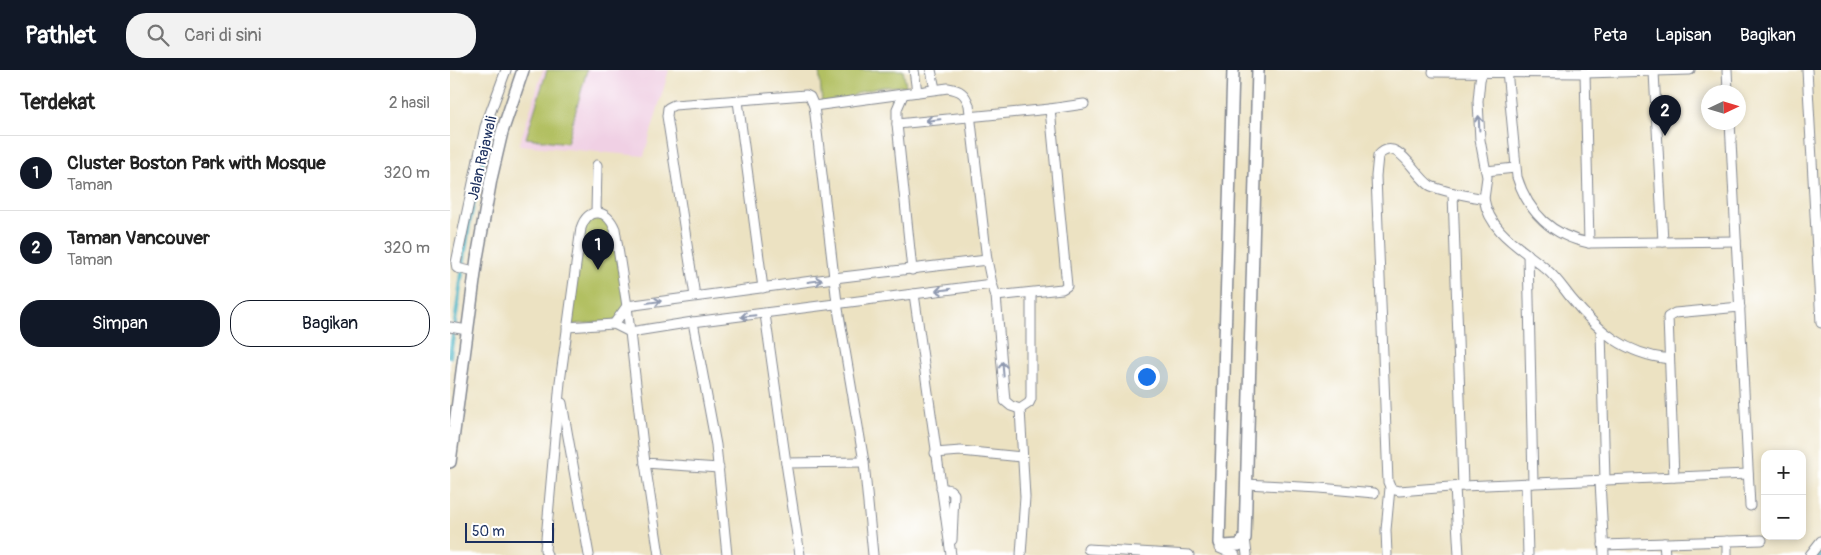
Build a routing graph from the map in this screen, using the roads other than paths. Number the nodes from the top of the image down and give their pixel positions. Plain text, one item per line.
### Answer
1 (506, 70) edge
2 (523, 70) edge
3 (914, 70) edge
4 (931, 70) edge
5 (1233, 70) edge
6 (1258, 70) edge
7 (1690, 70) edge
8 (1727, 70) edge
9 (1807, 70) edge
10 (1483, 71) edge
11 (1434, 72) dead end
12 (1507, 72) edge
13 (1654, 72) junction
14 (1585, 73) junction
15 (1728, 85) edge
16 (935, 89) junction
17 (917, 92) junction
18 (903, 94) junction
19 (738, 101) junction
20 (1084, 104) dead end
21 (814, 106) junction
22 (1050, 109) junction
23 (970, 117) junction
24 (897, 124) junction
25 (486, 128) junction
26 (1730, 130) edge
27 (499, 132) junction
28 (597, 165) dead end
29 (1515, 168) junction
30 (1486, 171) junction
31 (1453, 193) junction
32 (1484, 199) junction
33 (596, 213) junction
34 (1736, 241) junction
35 (1589, 242) junction
36 (1662, 242) junction
37 (1528, 254) junction
38 (987, 260) junction
39 (467, 270) junction
40 (912, 270) junction
41 (834, 278) junction
42 (992, 284) junction
43 (763, 288) junction
44 (1030, 293) junction
45 (914, 294) junction
46 (696, 296) junction
47 (996, 296) junction
48 (837, 303) junction
49 (627, 306) junction
50 (1740, 308) junction
51 (765, 314) junction
52 (693, 322) junction
53 (1821, 323) edge
54 (614, 324) junction
55 (450, 327) edge
56 (567, 327) junction
57 (464, 330) junction
58 (1601, 331) junction
59 (630, 332) junction
60 (1669, 360) junction
61 (560, 391) junction
62 (1020, 409) junction
63 (570, 444) junction
64 (556, 446) junction
65 (935, 453) junction
66 (1022, 456) junction
67 (450, 462) edge
68 (864, 462) junction
69 (645, 463) junction
70 (786, 463) junction
71 (719, 468) junction
72 (1748, 474) junction
73 (1674, 477) junction
74 (1602, 480) junction
75 (1530, 483) junction
76 (1246, 484) junction
77 (1459, 486) junction
78 (1390, 488) junction
79 (1374, 493) dead end
80 (1750, 506) dead end
81 (1244, 538) junction
82 (1762, 540) dead end
83 (1727, 541) junction
84 (1821, 541) edge
85 (1664, 543) junction
86 (1603, 545) junction
87 (1088, 549) dead end
88 (1217, 549) edge
89 (547, 555) edge
90 (589, 555) edge
91 (659, 555) edge
92 (727, 555) edge
93 (800, 555) edge
94 (874, 555) edge
95 (951, 555) edge
96 (1021, 555) edge
97 (1189, 555) edge
98 (1235, 555) edge
99 (1247, 555) edge
100 (1387, 555) edge
101 (1459, 555) edge
102 (1528, 555) edge
103 (1604, 555) edge
104 (1665, 555) edge
105 (1727, 555) edge
106 (1810, 555) edge

1 - 25 street
2 - 27 street, Jalan Rajawali
3 - 17 street
4 - 16 street
5 - 88 street
6 - 76 street
7 - 13 street
8 - 15 street
9 - 53 street
10 - 11 street
10 - 12 street
30 -> 10 street
12 - 14 street
12 - 29 street
13 - 14 street
13 - 36 street
14 - 35 street
16 - 17 street
16 - 23 street
17 - 18 street
18 - 21 street
18 - 24 street
19 - 21 street
19 - 43 street
19 - 46 street
20 - 22 street
21 - 41 street
22 - 23 street
22 - 44 street
23 -> 24 street
23 - 38 street
24 - 40 street
25 - 27 street
25 - 39 street
26 - 34 street
27 - 39 street, Jalan Rajawali
28 - 33 street
29 - 30 street
29 - 35 street
30 - 32 street
31 - 32 street
31 - 77 street
31 - 78 street
32 - 37 street
33 - 49 street
33 - 56 street
34 - 36 street
34 - 50 street
35 - 36 street
37 - 58 street
37 - 75 street
38 - 40 street
38 - 42 street
39 - 57 street, Jalan Rajawali
40 - 41 street
43 -> 41 street
41 - 48 street
42 -> 45 street
42 - 47 street
43 - 46 street
44 - 47 street
44 - 62 street
45 - 48 street
45 - 65 street
49 -> 46 street
62 -> 47 street
48 - 51 street
48 - 68 street
49 - 54 street
49 - 59 street
50 - 60 street
50 - 72 street
51 -> 52 street
51 - 70 street
52 - 59 street
52 - 71 street
54 - 56 street
54 - 59 street
55 - 57 street
56 - 61 street
57 - 67 street, Jalan Rajawali
58 - 60 street
58 - 74 street
59 - 69 street
60 - 73 street
61 - 63 street
61 - 64 street
62 - 66 street
63 - 64 street
63 - 90 street
64 - 89 street
65 - 66 street
65 - 95 street
66 - 96 street
68 - 70 street
68 - 94 street
69 - 71 street
69 - 91 street
70 - 93 street
71 - 92 street
72 - 73 street
72 - 80 street
73 - 74 street
74 - 75 street
74 - 86 street
75 - 77 street
75 - 102 street
76 - 79 street
76 - 81 street
77 - 78 street
77 - 101 street
78 - 100 street
81 - 88 street
81 - 99 street
82 - 83 street
83 - 85 street
83 - 105 street
84 - 106 street
85 - 86 street
85 - 104 street
86 - 103 street
87 - 97 street
88 - 98 street

